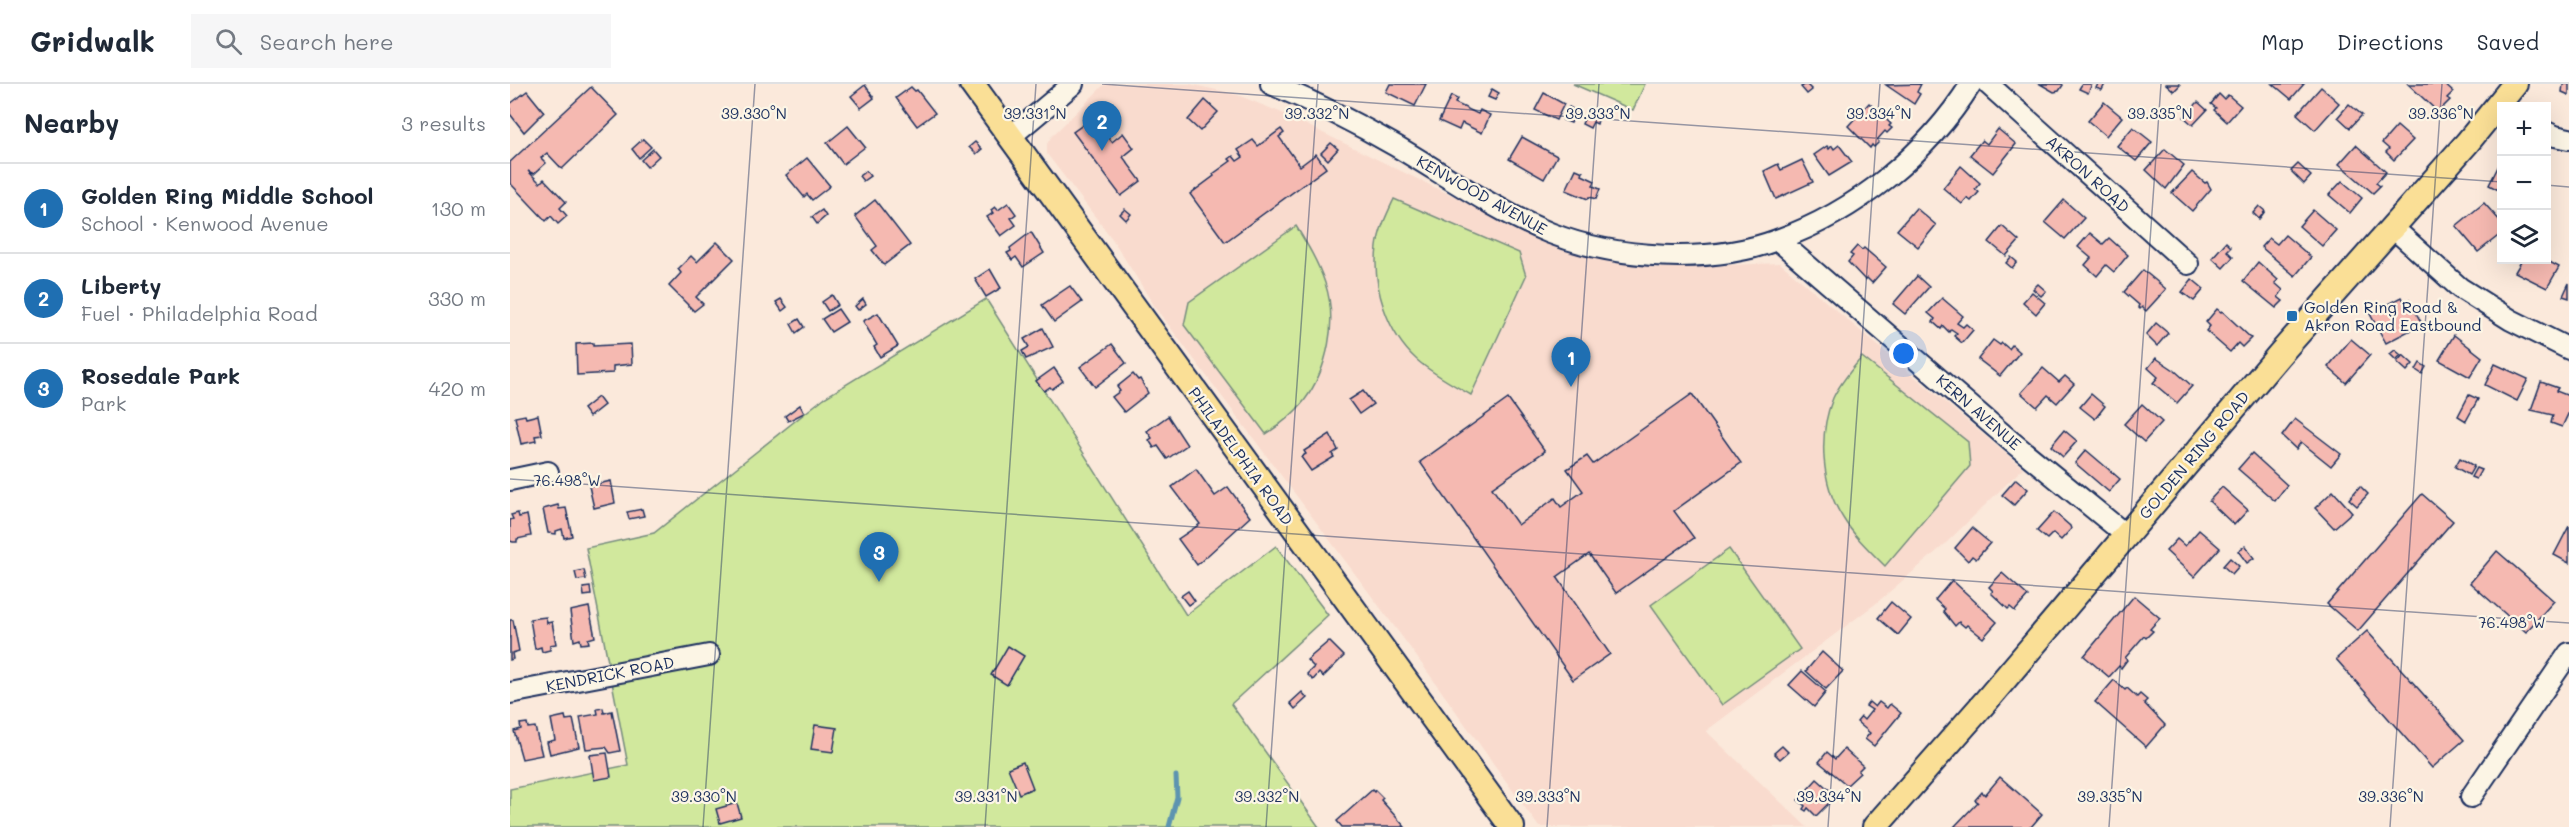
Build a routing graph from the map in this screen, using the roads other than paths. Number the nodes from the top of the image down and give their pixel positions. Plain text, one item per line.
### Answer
1 (972, 84) edge
2 (1073, 84) edge
3 (1271, 84) edge
4 (1971, 84) edge
5 (1988, 84) edge
6 (2511, 96) edge
7 (2551, 134) edge
8 (1010, 137) junction
9 (2569, 139) edge
10 (2392, 227) junction
11 (1778, 240) junction
12 (2188, 264) dead end
13 (2569, 349) edge
14 (548, 472) dead end
15 (510, 480) edge
16 (2126, 535) junction
17 (2569, 653) edge
18 (710, 655) dead end
19 (510, 693) edge
20 (2471, 797) dead end
21 (1512, 827) edge
22 (1875, 827) edge

1 - 8 main road, PHILADELPHIA ROAD
2 - 8 street
3 - 11 street, KENWOOD AVENUE
4 - 11 street, KENWOOD AVENUE
5 - 12 street, AKRON ROAD
6 - 10 main road, GOLDEN RING ROAD
7 - 9 street
8 - 21 main road, PHILADELPHIA ROAD
10 - 13 street
10 - 16 main road, GOLDEN RING ROAD
11 - 16 street, KERN AVENUE
14 - 15 street
16 - 22 main road, GOLDEN RING ROAD
17 - 20 street
18 - 19 street, KENDRICK ROAD

